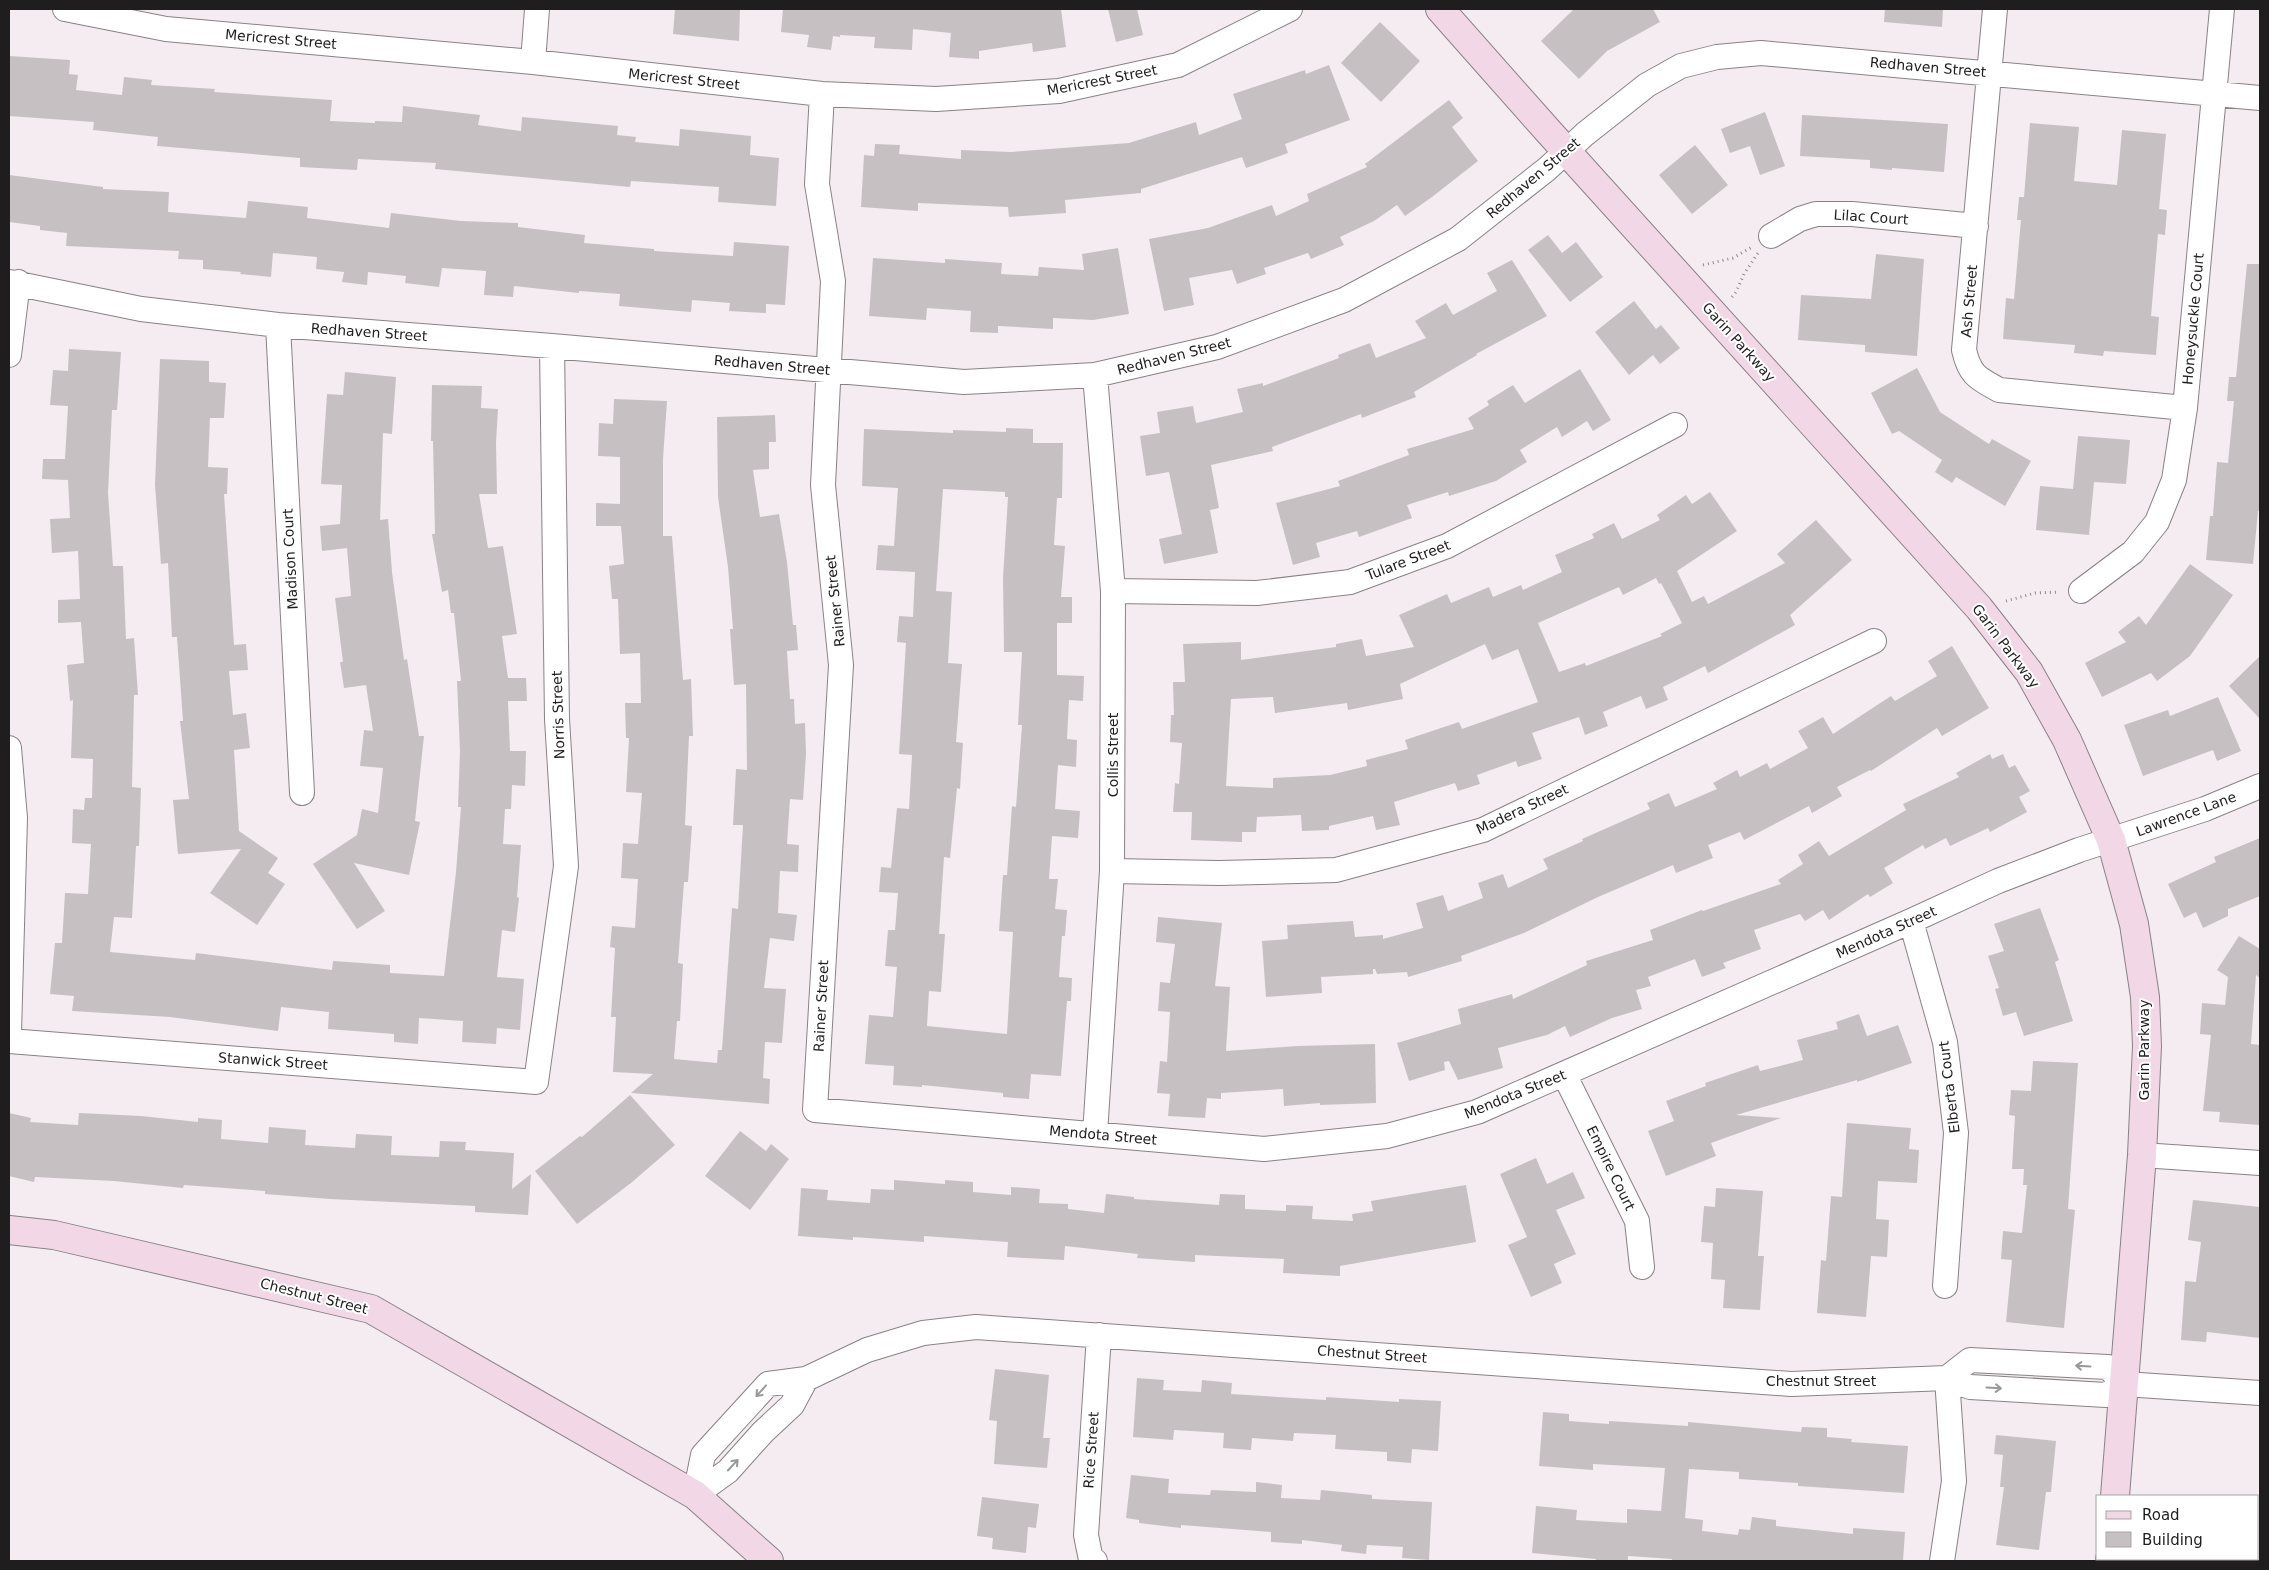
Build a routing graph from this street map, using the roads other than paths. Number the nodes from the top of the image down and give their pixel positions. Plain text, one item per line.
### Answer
1 (65, 9) edge
2 (537, 9) edge
3 (1290, 9) edge
4 (1440, 9) edge
5 (1995, 9) edge
6 (2222, 9) edge
7 (533, 62) junction
8 (1989, 72) junction
9 (2214, 93) junction
10 (822, 94) junction
11 (2260, 98) edge
12 (1567, 151) junction
13 (1976, 226) junction
14 (1770, 237) road end
15 (14, 282) edge
16 (278, 325) junction
17 (552, 346) junction
18 (9, 355) edge
19 (830, 370) junction
20 (1095, 376) junction
21 (2185, 408) junction
22 (1675, 425) dead end
23 (1113, 591) junction
24 (2081, 591) road end
25 (1874, 641) dead end
26 (9, 748) edge
27 (2260, 786) edge
28 (302, 793) dead end
29 (2111, 840) junction
30 (1112, 871) junction
31 (1911, 921) junction
32 (9, 1033) edge
33 (9, 1041) edge
34 (1564, 1074) junction
35 (536, 1082) joint
36 (815, 1110) joint
37 (1095, 1134) junction
38 (2142, 1155) junction
39 (2260, 1163) edge
40 (9, 1230) edge
41 (1642, 1267) dead end
42 (1945, 1286) dead end
43 (1099, 1335) junction
44 (806, 1378) junction
45 (1947, 1378) junction
46 (2124, 1384) junction
47 (2260, 1393) edge
48 (695, 1495) junction
49 (2115, 1495) edge
50 (769, 1561) edge
51 (1095, 1561) edge
52 (1942, 1561) edge

1 - 7 street, Mericrest Street
2 - 7 street
3 - 10 street, Mericrest Street
4 - 12 street, Garin Parkway
5 - 8 street, Ash Street
6 - 9 street, Honeysuckle Court
7 - 10 street, Mericrest Street
8 - 9 street, Redhaven Street
8 - 12 street, Redhaven Street
8 - 13 street, Ash Street
9 - 11 street, Redhaven Street
9 - 21 street, Honeysuckle Court
10 - 19 street, Rainer Street
12 - 20 street, Redhaven Street
12 - 29 street, Garin Parkway
13 - 14 street, Lilac Court
13 - 21 street, Ash Street
15 - 16 street, Redhaven Street
15 - 18 street
16 - 17 street, Redhaven Street
16 - 28 street, Madison Court
17 - 19 street, Redhaven Street
17 - 35 street, Norris Street
19 - 20 street, Redhaven Street
19 - 36 street, Rainer Street
20 - 23 street, Collis Street
21 - 24 street, Honeysuckle Court
22 - 23 street, Tulare Street
23 - 30 street, Collis Street
25 - 30 street, Madera Street
26 - 32 street
27 - 29 street, Lawrence Lane
29 - 31 street, Mendota Street
29 - 38 street, Garin Parkway
30 - 37 street, Collis Street
31 - 34 street, Mendota Street
31 - 42 street, Elberta Court
33 - 35 street, Stanwick Street
34 - 37 street, Mendota Street
34 - 41 street, Empire Court
36 - 37 street, Mendota Street
38 - 39 street
38 - 46 street, Garin Parkway
40 - 48 street, Chestnut Street
43 - 44 street, Chestnut Street
43 - 45 street, Chestnut Street
43 - 51 street, Rice Street
48 -> 44 street
44 -> 48 street, Chestnut Street
45 - 46 street, Chestnut Street
45 - 52 street
46 - 47 street, Chestnut Street
46 - 49 street, Garin Parkway
48 - 50 street

